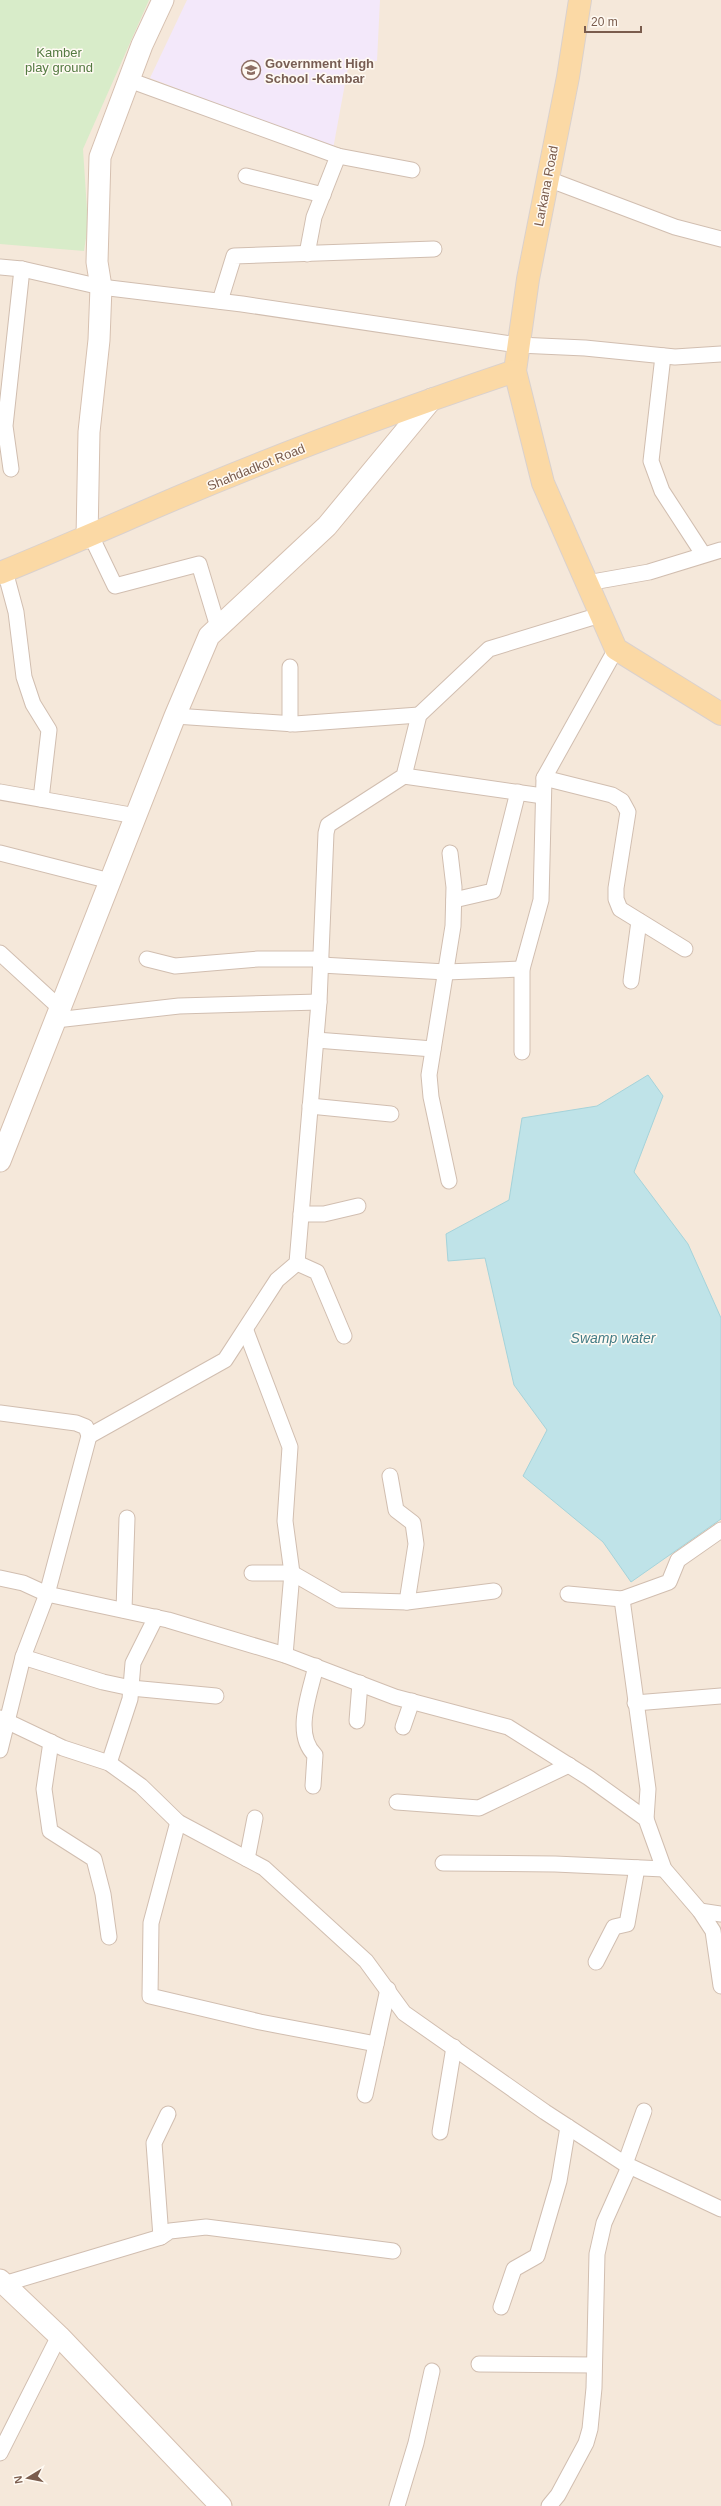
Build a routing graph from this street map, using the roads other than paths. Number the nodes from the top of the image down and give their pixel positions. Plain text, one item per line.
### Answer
1 (163, 0) edge
2 (580, 0) edge
3 (129, 80) junction
4 (338, 156) junction
5 (412, 170) dead end
6 (246, 176) dead end
7 (548, 179) junction
8 (323, 195) junction
9 (721, 239) edge
10 (434, 249) dead end
11 (307, 254) junction
12 (0, 267) edge
13 (22, 269) junction
14 (101, 287) junction
15 (220, 301) junction
16 (518, 345) junction
17 (721, 354) edge
18 (663, 356) junction
19 (515, 372) junction
20 (432, 399) junction
21 (2, 426) edge
22 (12, 469) dead end
23 (89, 537) junction
24 (721, 550) edge
25 (703, 554) junction
26 (2, 572) edge
27 (587, 583) junction
28 (600, 615) junction
29 (218, 627) junction
30 (616, 649) junction
31 (290, 667) dead end
32 (721, 714) edge
33 (419, 715) junction
34 (175, 716) junction
35 (290, 724) junction
36 (404, 776) junction
37 (544, 778) junction
38 (0, 792) edge
39 (518, 792) junction
40 (543, 796) junction
41 (41, 799) junction
42 (136, 816) junction
43 (0, 853) edge
44 (450, 853) dead end
45 (110, 881) junction
46 (454, 900) junction
47 (639, 921) junction
48 (685, 949) dead end
49 (0, 953) edge
50 (147, 960) dead end
51 (321, 962) junction
52 (522, 969) junction
53 (446, 972) junction
54 (631, 981) dead end
55 (319, 1002) junction
56 (59, 1014) junction
57 (316, 1040) junction
58 (434, 1049) junction
59 (522, 1052) dead end
60 (310, 1106) junction
61 (390, 1114) dead end
62 (0, 1160) edge
63 (449, 1181) dead end
64 (358, 1206) dead end
65 (301, 1214) junction
66 (297, 1263) junction
67 (246, 1330) junction
68 (344, 1336) dead end
69 (0, 1414) edge
70 (90, 1436) junction
71 (390, 1476) dead end
72 (127, 1518) dead end
73 (721, 1530) edge
74 (252, 1573) dead end
75 (292, 1573) junction
76 (0, 1578) edge
77 (494, 1591) dead end
78 (47, 1594) junction
79 (568, 1594) dead end
80 (622, 1599) junction
81 (407, 1602) junction
82 (124, 1610) junction
83 (156, 1617) junction
84 (285, 1655) junction
85 (23, 1657) junction
86 (316, 1666) junction
87 (360, 1683) junction
88 (131, 1688) junction
89 (216, 1696) dead end
90 (721, 1696) edge
91 (412, 1701) junction
92 (635, 1703) junction
93 (3, 1719) edge
94 (357, 1722) dead end
95 (403, 1727) dead end
96 (51, 1742) junction
97 (0, 1750) edge
98 (109, 1763) junction
99 (569, 1765) junction
100 (314, 1786) dead end
101 (397, 1802) dead end
102 (254, 1818) dead end
103 (646, 1819) junction
104 (178, 1822) junction
105 (247, 1859) junction
106 (443, 1863) dead end
107 (636, 1868) junction
108 (664, 1869) junction
109 (700, 1911) junction
110 (721, 1914) edge
111 (109, 1937) dead end
112 (596, 1962) dead end
113 (721, 1986) edge
114 (388, 1989) junction
115 (376, 2044) junction
116 (454, 2047) junction
117 (364, 2095) dead end
118 (644, 2112) dead end
119 (168, 2114) dead end
120 (568, 2127) junction
121 (440, 2132) dead end
122 (627, 2165) junction
123 (721, 2209) edge
124 (161, 2237) junction
125 (393, 2251) dead end
126 (2, 2282) edge
127 (501, 2307) dead end
128 (59, 2336) junction
129 (479, 2364) dead end
130 (594, 2365) junction
131 (432, 2371) dead end
132 (0, 2453) edge
133 (221, 2506) edge
134 (396, 2506) edge
135 (549, 2506) edge

1 - 3 main road
2 - 7 main road, Larkana Road
3 - 4 street
3 - 14 main road
4 - 5 street
4 - 8 street
6 - 8 street
7 - 9 street
7 - 16 main road, Larkana Road
8 - 11 street
10 - 11 street
11 - 15 street
12 - 13 street
13 - 14 street
13 - 21 street
14 - 15 street
14 - 23 main road
15 - 16 street
16 - 18 street
16 - 19 main road, Larkana Road
17 - 18 street
18 - 25 street
19 - 20 main road, Shahdadkot Road
19 - 27 main road
20 - 23 main road, Shahdadkot Road
20 - 29 main road
21 - 22 street
23 - 26 main road, Shahdadkot Road
23 - 29 street
24 - 25 street
25 - 27 street
26 - 41 street
27 - 28 main road
28 - 30 main road
28 - 33 street
29 - 34 main road
30 - 32 main road
30 - 37 street
31 - 35 street
33 - 35 street
33 - 36 street
34 - 35 street
34 - 42 main road
36 - 39 street
36 - 51 street
37 - 40 street
37 - 47 street
38 - 41 street
39 - 40 street
39 - 46 street
40 - 52 street
41 - 42 street
42 - 45 main road
43 - 45 street
44 - 46 street
45 - 56 main road
46 - 53 street
47 - 48 street
47 - 54 street
49 - 56 street
50 - 51 street
51 - 53 street
51 - 55 street
52 - 53 street
52 - 59 street
53 - 58 street
55 - 56 street
55 - 57 street
56 - 62 main road
57 - 58 street
57 - 60 street
58 - 63 street
60 - 61 street
60 - 65 street
64 - 65 street
65 - 66 street
66 - 67 street
66 - 68 street
67 - 70 street
67 - 75 street
69 - 70 street
70 - 78 street
71 - 81 street
72 - 82 street
73 - 80 street
74 - 75 street
75 - 81 street
75 - 84 street
76 - 78 street
77 - 81 street
78 - 82 street
78 - 85 street
79 - 80 street
80 - 92 street
82 - 83 street
83 - 84 street
83 - 88 street
84 - 86 street
85 - 88 street
85 - 93 street
86 - 87 street
86 - 100 street
87 - 91 street
87 - 94 street
88 - 89 street
88 - 98 street
90 - 92 street
91 - 95 street
91 - 99 street
92 - 103 street
93 - 96 street
93 - 97 street
96 - 98 street
96 - 111 street
98 - 104 street
99 - 101 street
99 - 103 street
102 - 105 street
103 - 108 street
104 - 105 street
104 - 115 street
105 - 114 street
106 - 107 street
107 - 108 street
107 - 112 street
108 - 109 street
109 - 110 street
109 - 113 street
114 - 115 street
114 - 116 street
115 - 117 street
116 - 120 street
116 - 121 street
118 - 122 street
119 - 124 street
120 - 122 street
120 - 127 street
122 - 123 street
122 - 130 street
124 - 125 street
124 - 126 street
126 - 128 main road
128 - 132 street
128 - 133 main road
129 - 130 street
130 - 135 street
131 - 134 street

